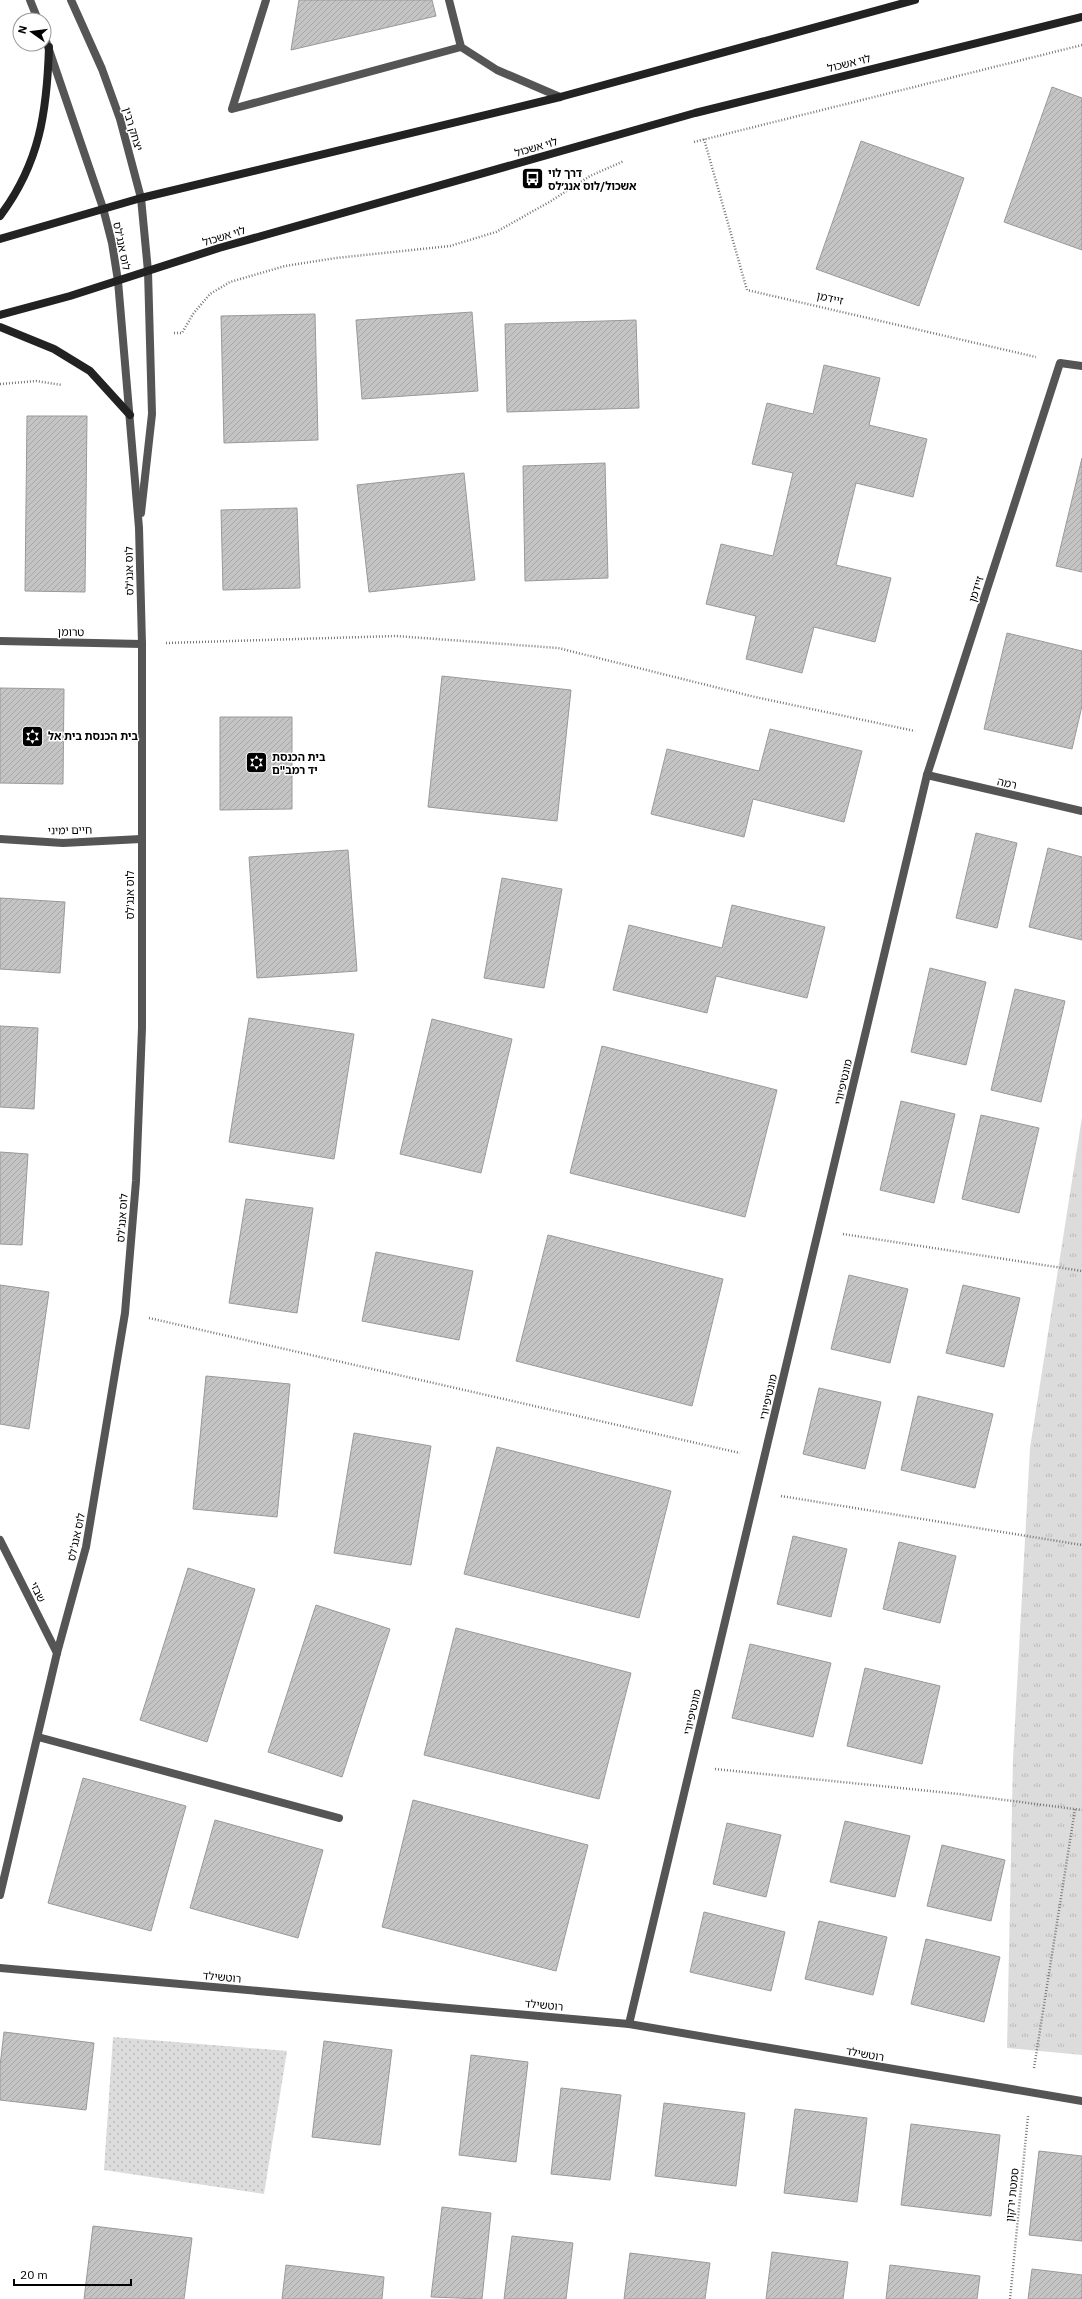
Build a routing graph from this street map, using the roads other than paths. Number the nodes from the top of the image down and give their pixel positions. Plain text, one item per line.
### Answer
1 (30, 0) edge
2 (71, 0) edge
3 (266, 0) edge
4 (449, 0) edge
5 (915, 0) edge
6 (35, 12) edge
7 (1082, 16) edge
8 (461, 47) junction
9 (49, 52) edge
10 (51, 52) edge
11 (560, 97) junction
12 (141, 198) junction
13 (103, 208) junction
14 (0, 216) edge
15 (0, 239) edge
16 (148, 271) junction
17 (118, 281) junction
18 (0, 315) edge
19 (0, 327) edge
20 (1082, 366) edge
21 (130, 415) junction
22 (139, 528) junction
23 (0, 641) edge
24 (142, 644) junction
25 (927, 775) junction
26 (1082, 811) edge
27 (0, 839) edge
28 (141, 839) junction
29 (0, 1540) edge
30 (57, 1653) junction
31 (38, 1737) junction
32 (339, 1818) dead end
33 (0, 1896) edge
34 (0, 1968) edge
35 (629, 2024) junction
36 (1082, 2101) edge

1 - 6 street
2 - 12 street, יצחק רבין
3 - 8 street
4 - 8 street
5 - 11 main road
7 - 16 main road, לוי אשכול
8 - 11 street
9 - 14 main road
10 - 13 street
11 - 12 main road
12 - 13 main road
12 - 16 street, יצחק רבין
13 - 15 main road
13 - 17 street, לוס אנג'לס
16 - 17 main road, לוי אשכול
16 - 22 street, לוס אנג'לס
17 - 18 main road, לוי אשכול
17 - 21 street, לוס אנג'לס
19 - 21 main road
20 - 25 street, זיידמן
21 - 22 street, לוס אנג'לס
22 - 24 street, לוס אנג'לס
23 - 24 street, טרומן
24 - 28 street, לוס אנג'לס
25 - 26 street, רמה
25 - 35 street, מונטיפיורי
27 - 28 street, חיים ימיני
28 - 30 street, לוס אנג'לס
29 - 30 street, שבזי
30 - 31 street, לוס אנג'לס
31 - 32 street
31 - 33 street, לוס אנג'לס
34 - 35 street, רוטשילד
35 - 36 street, רוטשילד

